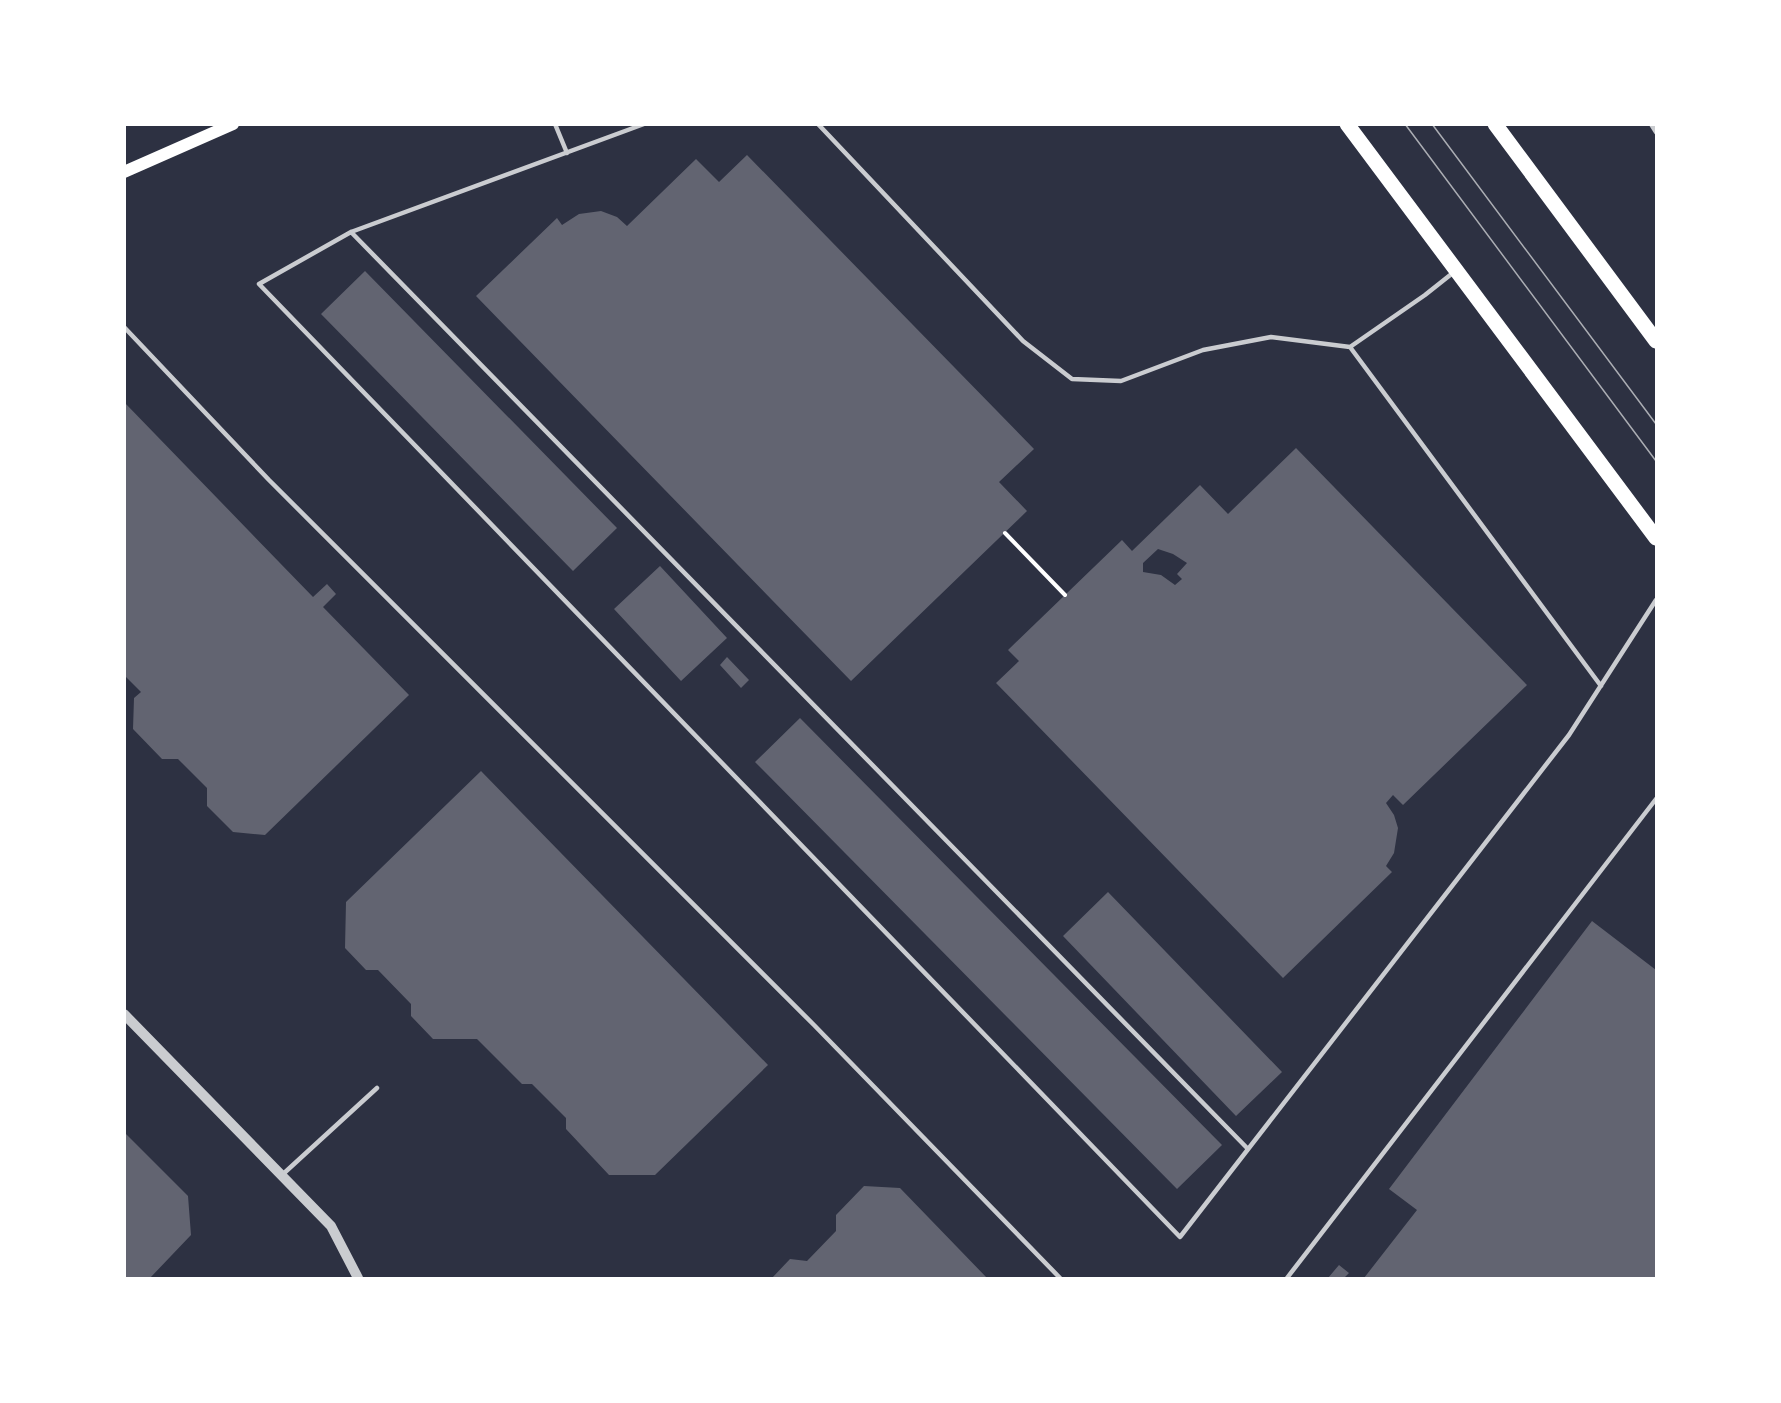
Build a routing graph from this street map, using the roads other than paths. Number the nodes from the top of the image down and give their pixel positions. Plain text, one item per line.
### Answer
1 (233, 124) edge
2 (555, 124) edge
3 (644, 124) edge
4 (818, 124) edge
5 (1347, 124) edge
6 (1495, 124) edge
7 (1651, 124) edge
8 (1656, 132) edge
9 (567, 153) junction
10 (124, 172) edge
11 (351, 232) junction
12 (1456, 271) junction
13 (124, 327) edge
14 (1656, 341) edge
15 (1350, 347) junction
16 (1656, 538) edge
17 (1656, 600) edge
18 (1601, 686) junction
19 (1656, 799) edge
20 (124, 1014) edge
21 (377, 1088) dead end
22 (1248, 1149) junction
23 (282, 1175) junction
24 (358, 1278) edge
25 (1060, 1278) edge
26 (1287, 1278) edge

1 - 10 main road
2 - 9 lane
3 - 9 lane
4 - 15 lane
5 - 12 main road
6 - 14 main road
7 - 8 lane
9 - 11 lane
11 - 22 lane
11 - 22 lane
12 - 15 lane
12 - 16 main road
13 - 25 lane
15 - 18 lane
17 - 18 lane
18 - 22 lane
19 - 26 lane
20 - 23 street
21 - 23 lane
23 - 24 street

